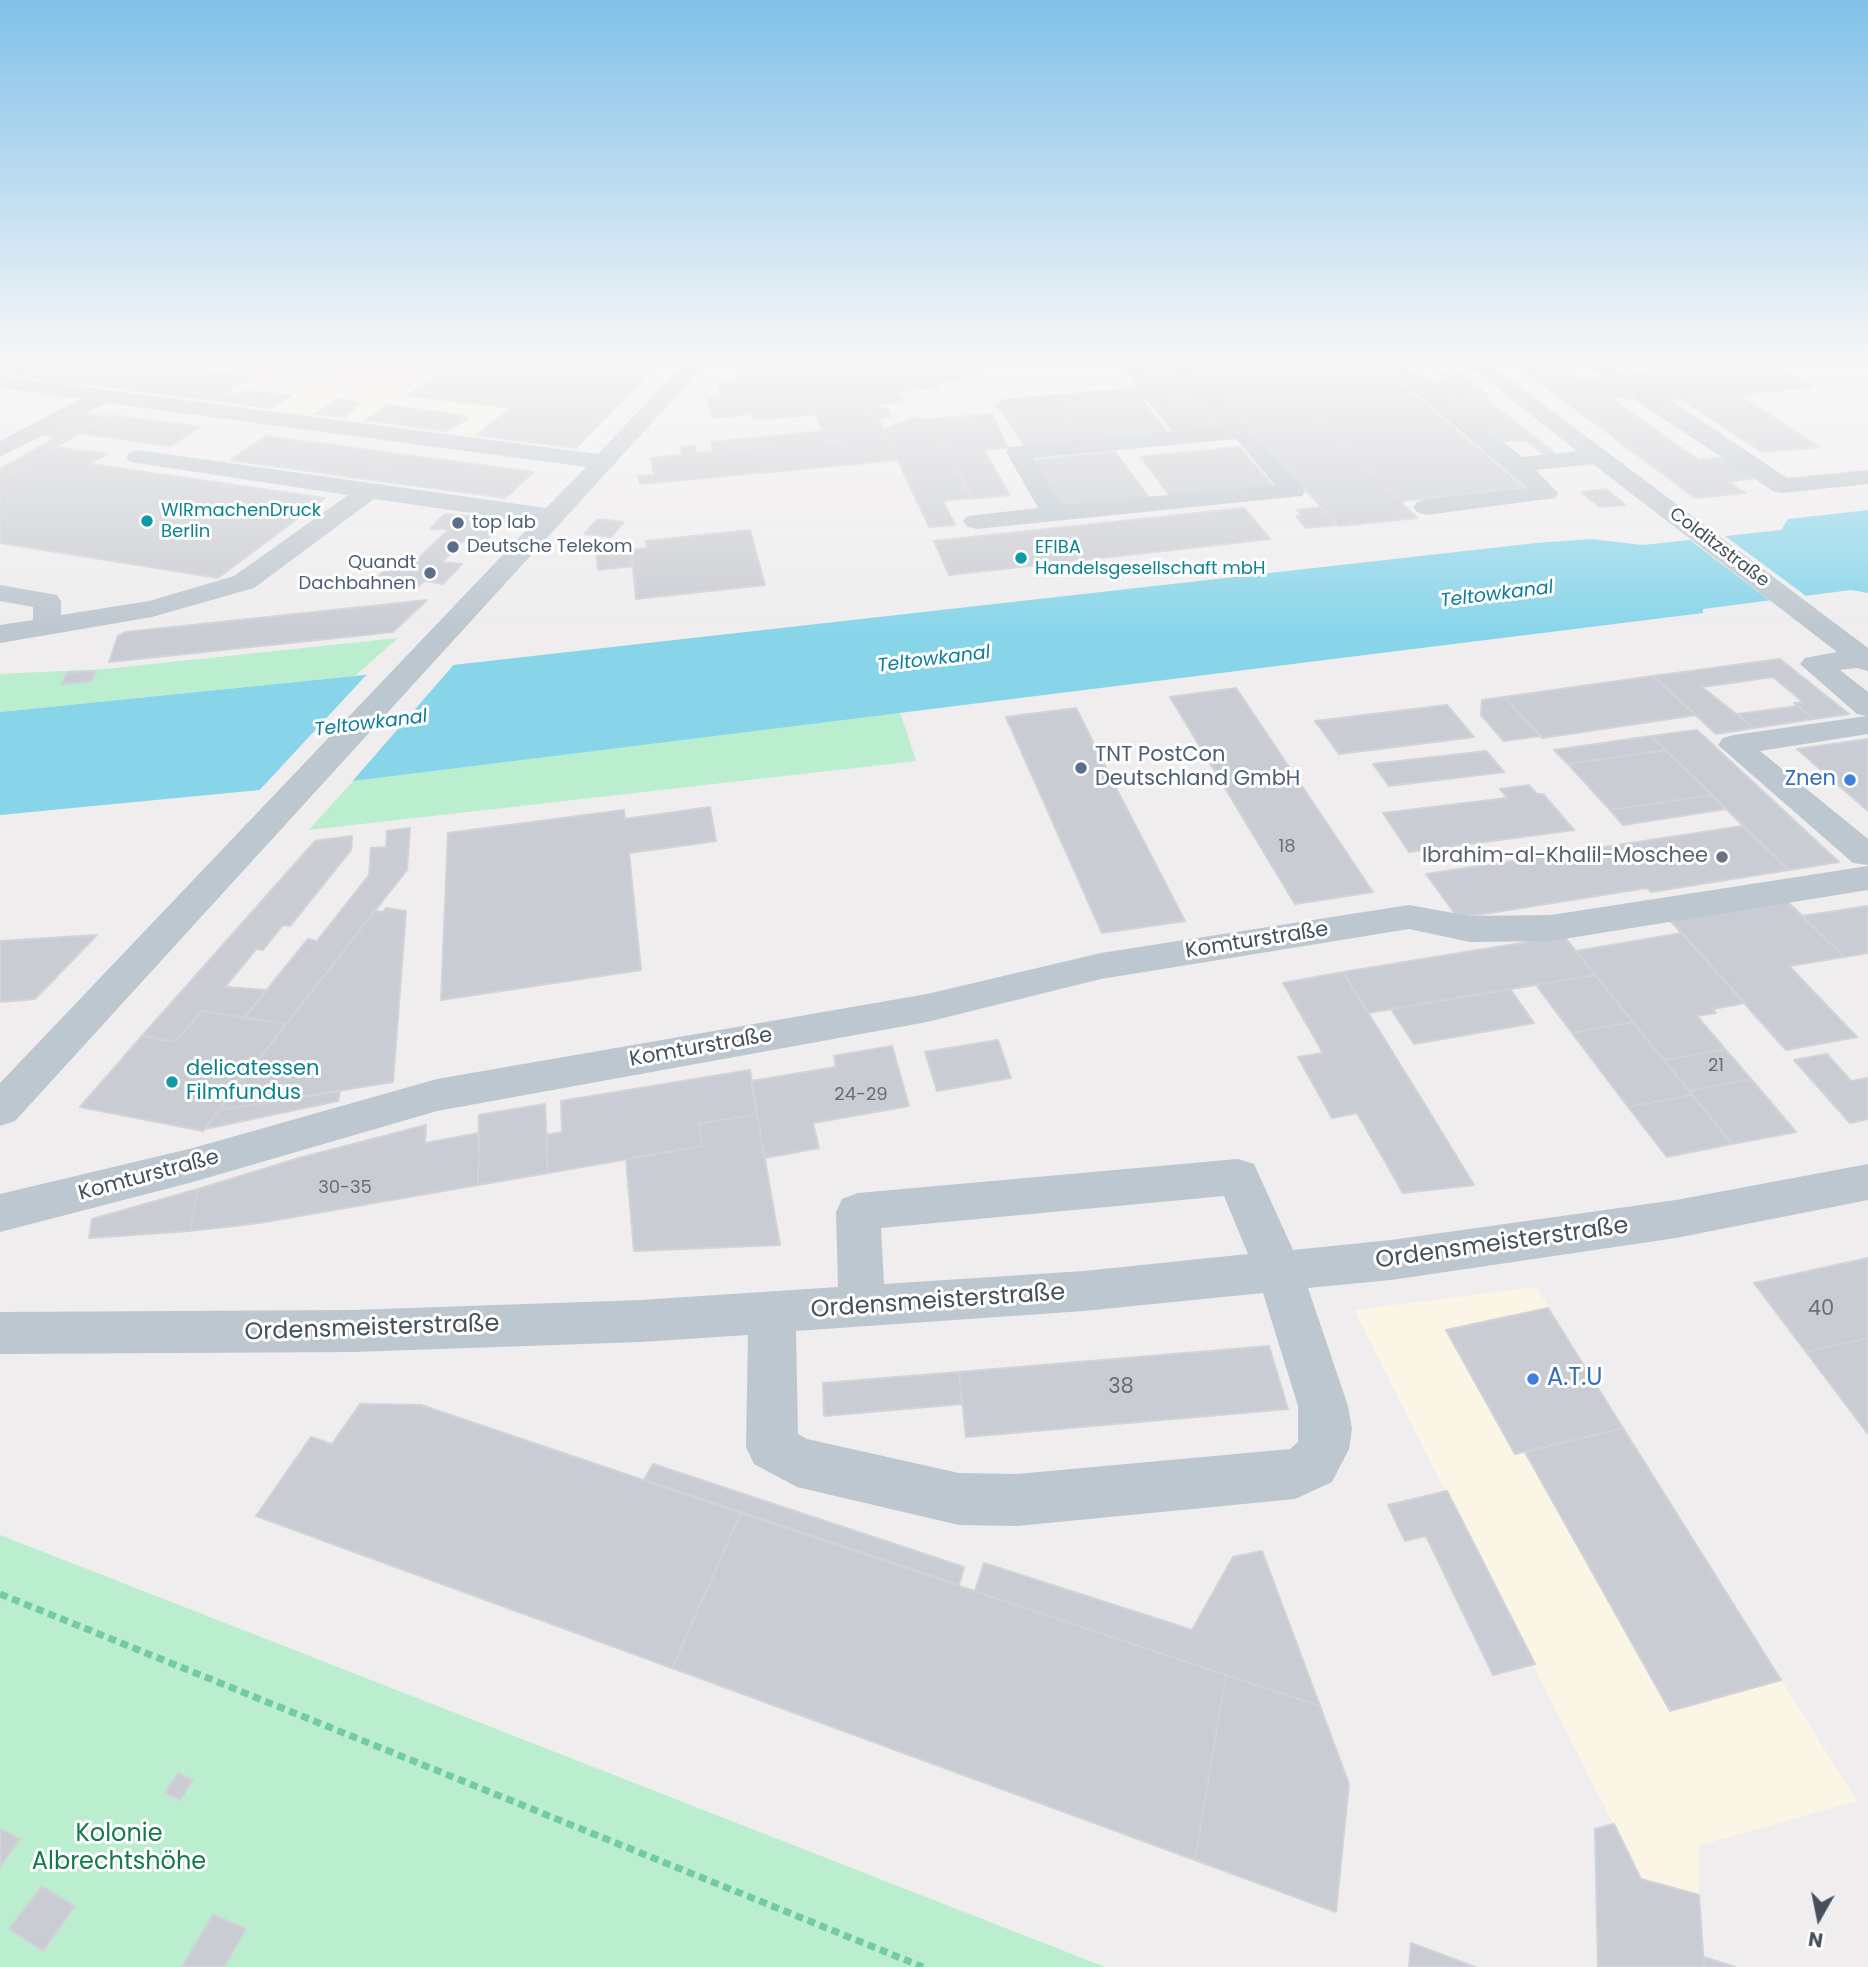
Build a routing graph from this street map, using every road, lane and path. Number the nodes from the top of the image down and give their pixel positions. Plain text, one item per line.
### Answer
1 (225, 450) edge
2 (513, 450) edge
3 (616, 450) edge
4 (1041, 450) edge
5 (1257, 450) edge
6 (1498, 450) edge
7 (1590, 450) edge
8 (1729, 450) edge
9 (1598, 456) junction
10 (138, 457) dead end
11 (605, 462) junction
12 (1517, 465) junction
13 (200, 466) junction
14 (1868, 477) edge
15 (370, 490) junction
16 (1426, 507) dead end
17 (1054, 513) junction
18 (553, 517) junction
19 (976, 520) dead end
20 (0, 593) edge
21 (47, 626) junction
22 (0, 634) edge
23 (1865, 660) edge
24 (1868, 707) edge
25 (1868, 724) edge
26 (1866, 866) edge
27 (0, 1110) edge
28 (1868, 1182) edge
29 (0, 1213) edge
30 (1279, 1272) junction
31 (862, 1308) junction
32 (772, 1314) junction
33 (0, 1334) edge
34 (0, 1594) edge
35 (923, 1967) edge

1 - 13 street
2 - 11 street
3 - 11 street
4 - 17 street
5 - 17 street
6 - 12 street
7 - 9 street, Colditzstraße
8 - 14 street
9 - 12 street
9 - 23 street, Colditzstraße
10 - 13 street
11 - 18 street
12 - 16 street
13 - 15 street
15 - 18 street
15 - 21 street
17 - 19 street
18 - 27 street
20 - 21 street
21 - 22 street
23 - 24 street
25 - 26 street
26 - 29 street, Komturstraße
28 - 30 street, Ordensmeisterstraße
30 - 31 street, Ordensmeisterstraße
30 - 31 street
30 - 32 street
31 - 32 street, Ordensmeisterstraße
32 - 33 street, Ordensmeisterstraße
34 - 35 path

